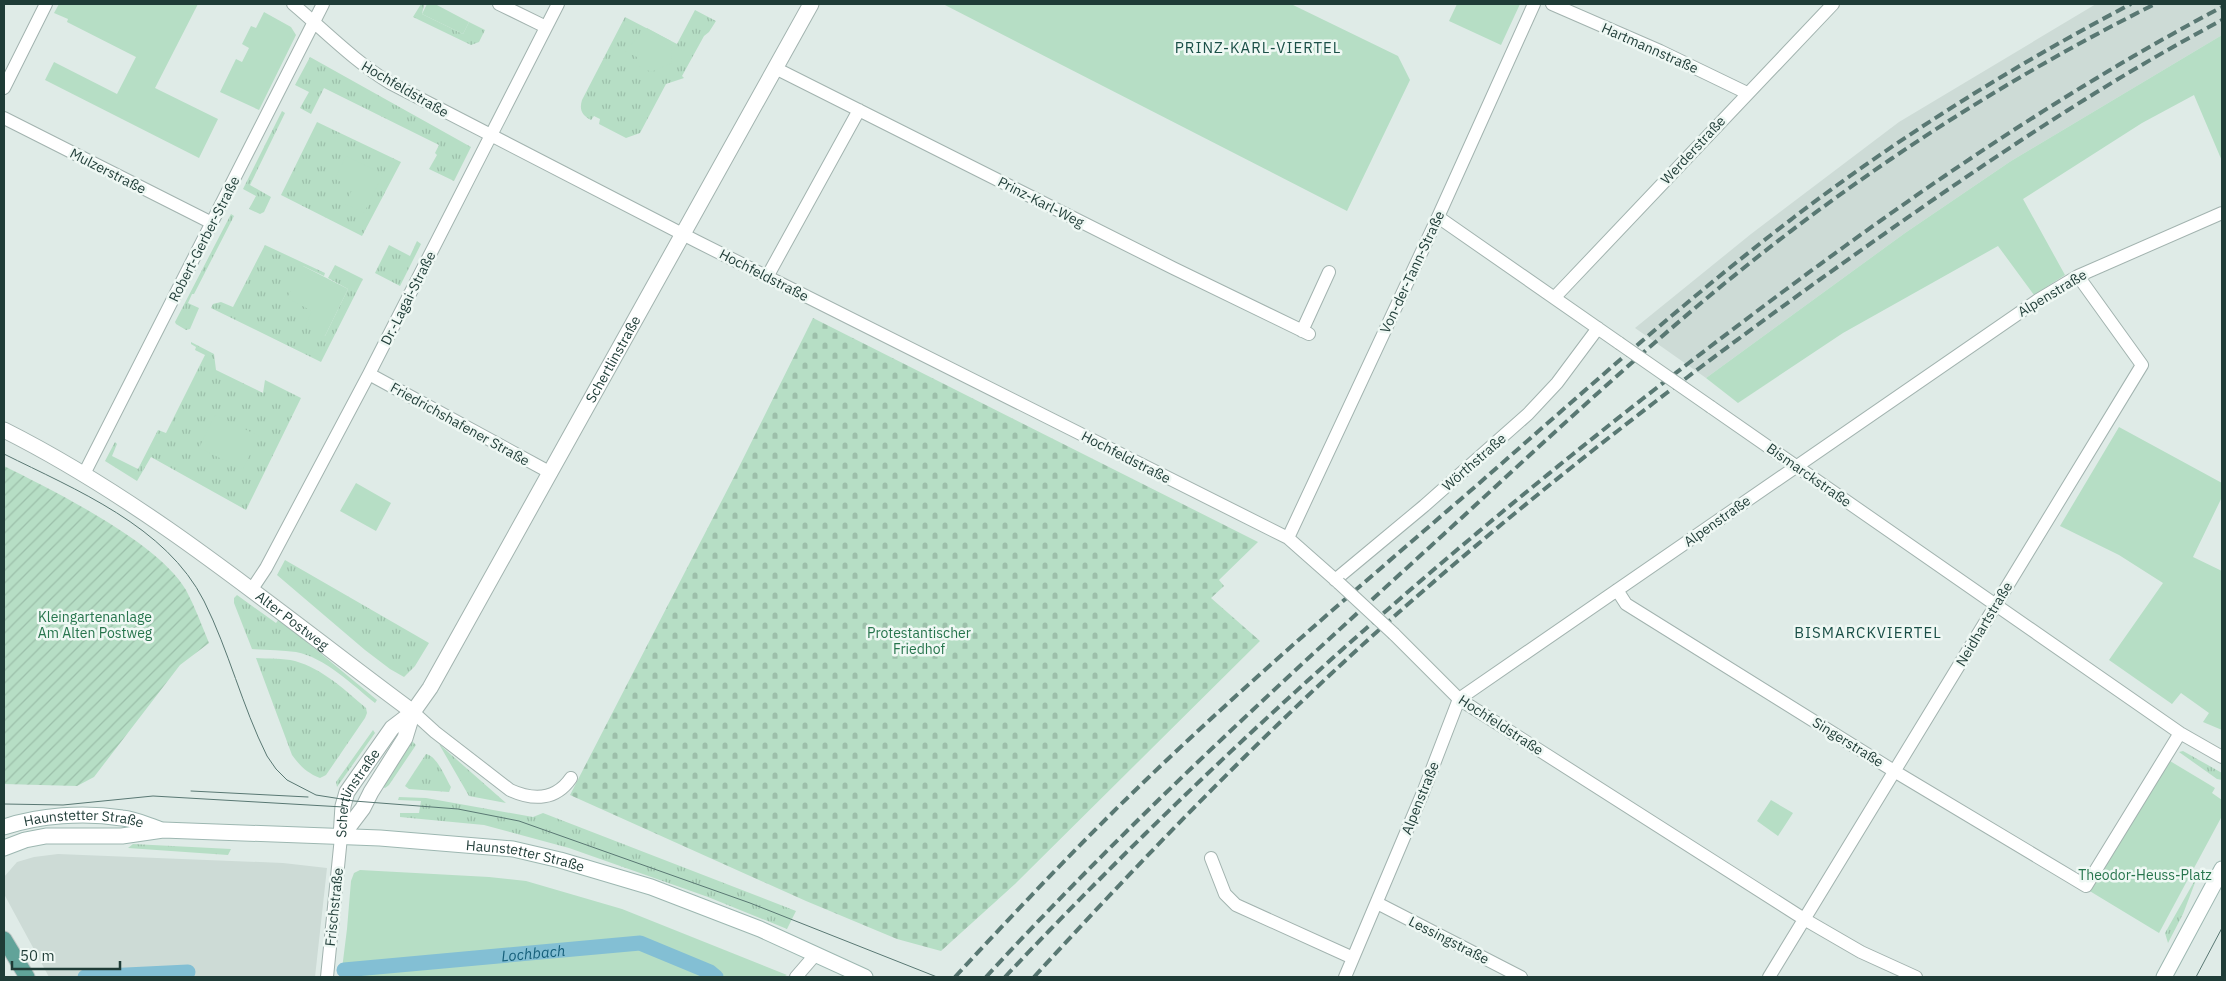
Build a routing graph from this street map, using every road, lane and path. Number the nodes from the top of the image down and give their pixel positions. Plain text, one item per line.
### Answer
1 (46, 4) edge
2 (293, 4) edge
3 (323, 4) edge
4 (500, 4) edge
5 (558, 4) edge
6 (811, 4) edge
7 (1534, 4) edge
8 (1552, 4) edge
9 (1833, 4) edge
10 (314, 22) junction
11 (546, 27) junction
12 (775, 68) junction
13 (4, 88) edge
14 (1747, 93) junction
15 (859, 110) junction
16 (4, 118) edge
17 (490, 135) junction
18 (2222, 213) edge
19 (1438, 217) junction
20 (212, 223) junction
21 (684, 235) junction
22 (1329, 272) dead end
23 (2078, 276) junction
24 (767, 277) junction
25 (1554, 298) junction
26 (1598, 328) junction
27 (369, 374) junction
28 (4, 430) edge
29 (1796, 467) junction
30 (551, 473) junction
31 (84, 474) junction
32 (1288, 538) junction
33 (1337, 582) junction
34 (252, 589) junction
35 (1617, 590) junction
36 (1996, 606) junction
37 (1459, 698) junction
38 (413, 712) junction
39 (2180, 733) junction
40 (2222, 758) edge
41 (1894, 771) junction
42 (571, 778) dead end
43 (4, 827) edge
44 (163, 830) junction
45 (341, 837) junction
46 (4, 848) edge
47 (1211, 858) dead end
48 (2222, 870) edge
49 (1377, 902) junction
50 (1804, 919) junction
51 (4, 939) edge
52 (815, 955) junction
53 (1353, 958) junction
54 (27, 977) edge
55 (327, 977) edge
56 (796, 977) edge
57 (865, 977) edge
58 (1345, 977) edge
59 (1521, 977) edge
60 (1769, 977) edge
61 (1916, 977) edge
62 (2164, 977) edge

1 - 13 street
2 - 10 street, Hochfeldstraße
3 - 10 street, Robert-Gerber-Straße
4 - 11 street
5 - 11 street, Dr.-Lagai-Straße
6 - 12 street, Schertlinstraße
7 - 19 street, Von-der-Tann-Straße
8 - 14 street, Hartmannstraße
9 - 14 street, Werderstraße
10 - 17 street, Hochfeldstraße
10 - 20 street, Robert-Gerber-Straße
11 - 17 street, Dr.-Lagai-Straße
12 - 15 street, Prinz-Karl-Weg
12 - 21 street, Schertlinstraße
14 - 25 street, Werderstraße
15 - 22 street, Prinz-Karl-Weg
15 - 24 street
16 - 20 street, Mulzerstraße
17 - 21 street, Hochfeldstraße
17 - 27 street, Dr.-Lagai-Straße
18 - 23 street, Alpenstraße
19 - 25 street, Bismarckstraße
19 - 32 street, Von-der-Tann-Straße
20 - 31 street, Robert-Gerber-Straße
21 - 24 street, Hochfeldstraße
21 - 30 street, Schertlinstraße
23 - 29 street, Alpenstraße
23 - 36 street, Neidhartstraße
24 - 32 street, Hochfeldstraße
25 - 26 street, Bismarckstraße
26 - 29 street, Bismarckstraße, bridge
26 - 33 street, Wörthstraße
27 - 30 street, Friedrichshafener Straße
27 - 34 street, Dr.-Lagai-Straße
28 - 31 street, Alter Postweg
29 - 35 street, Alpenstraße
29 - 36 street, Bismarckstraße
30 - 38 street, Schertlinstraße
31 - 34 street, Alter Postweg
32 - 33 street, Hochfeldstraße
33 - 37 street, Hochfeldstraße, bridge
34 - 38 street, Alter Postweg
35 - 37 street, Alpenstraße
35 - 41 street, Singerstraße
36 - 39 street, Bismarckstraße
36 - 41 street, Neidhartstraße
37 - 49 street, Alpenstraße
37 - 50 street, Hochfeldstraße
38 - 42 street, Alter Postweg
38 - 45 street, Schertlinstraße
38 - 45 street, Schertlinstraße
39 - 40 street
39 - 41 street, Singerstraße
41 - 50 street, Neidhartstraße
43 - 44 street, Haunstetter Straße
44 - 45 street, Haunstetter Straße
44 - 46 street, Haunstetter Straße
45 - 52 street, Haunstetter Straße
45 - 55 street, Frischstraße
47 - 53 street
48 - 62 street
49 - 53 street, Alpenstraße
49 - 59 street, Lessingstraße
50 - 60 street, Neidhartstraße
50 - 61 street, Hochfeldstraße
51 - 54 main road
52 - 56 street
52 - 57 street, Haunstetter Straße
53 - 58 street, Alpenstraße

